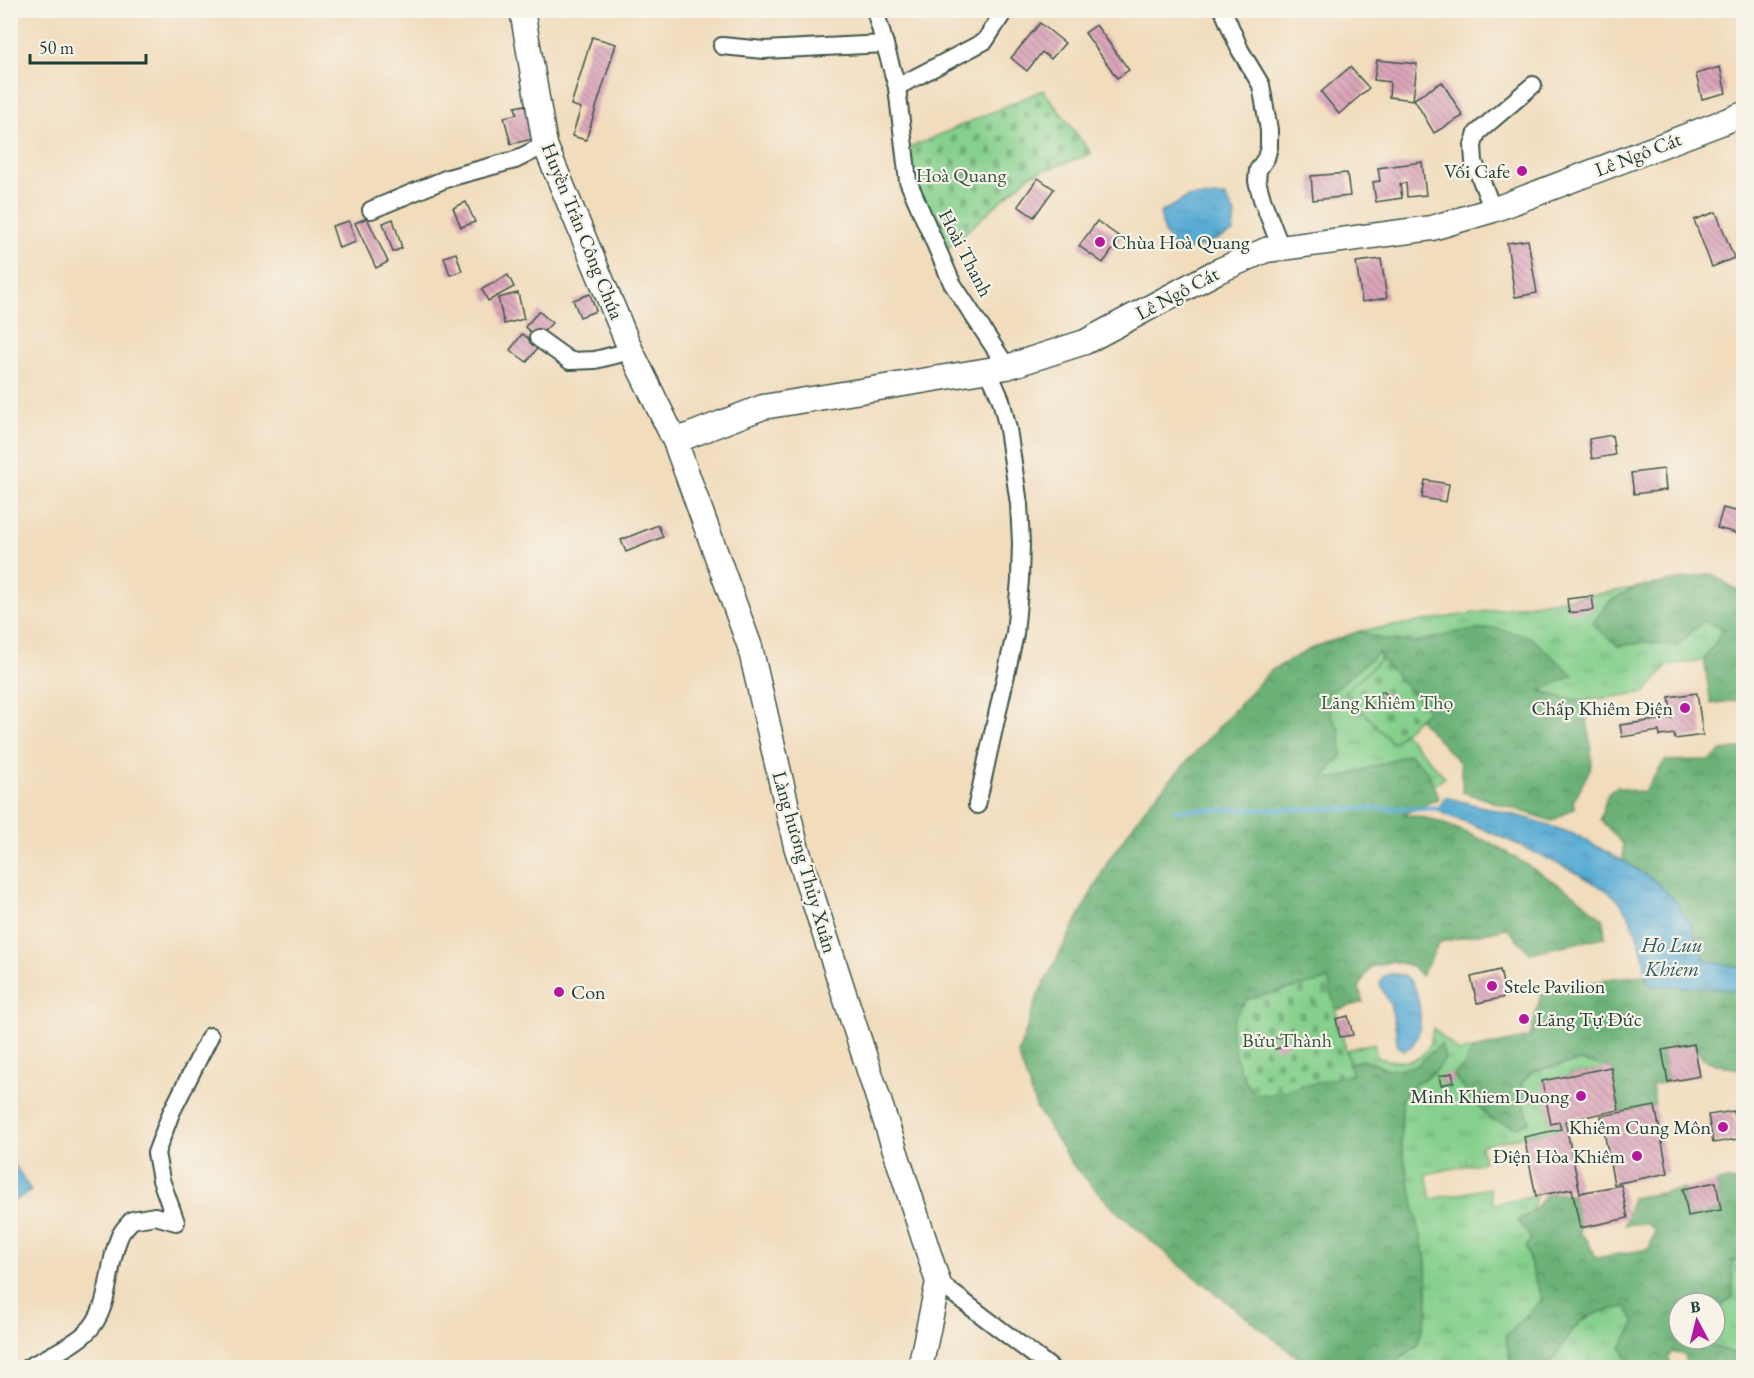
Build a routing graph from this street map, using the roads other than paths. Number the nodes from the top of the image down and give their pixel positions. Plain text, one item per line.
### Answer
1 (522, 10) edge
2 (875, 10) edge
3 (1005, 10) edge
4 (1223, 10) edge
5 (885, 44) junction
6 (722, 46) dead end
7 (1533, 84) dead end
8 (897, 87) junction
9 (1743, 114) edge
10 (545, 145) junction
11 (371, 210) dead end
12 (1493, 210) junction
13 (1281, 248) junction
14 (538, 338) dead end
15 (632, 351) junction
16 (998, 369) junction
17 (675, 441) junction
18 (977, 805) dead end
19 (210, 1036) dead end
20 (938, 1282) junction
21 (27, 1368) edge
22 (920, 1368) edge
23 (1051, 1368) edge

1 - 10 street, Huyền Trân Công Chúa
2 - 5 street, Hoài Thanh
3 - 8 street
4 - 13 street
5 - 6 street
5 - 8 street, Hoài Thanh
7 - 12 street
8 - 16 street, Hoài Thanh
9 - 12 street, Lê Ngô Cát
10 - 11 street
10 - 15 street, Huyền Trân Công Chúa
12 - 13 street, Lê Ngô Cát
13 - 16 street, Lê Ngô Cát
14 - 15 street
15 - 17 street, Huyền Trân Công Chúa
16 - 17 street, Lê Ngô Cát
16 - 18 street, Hoài Thanh
17 - 20 street, Làng hương Thủy Xuân
19 - 21 street
20 - 22 street
20 - 23 street

